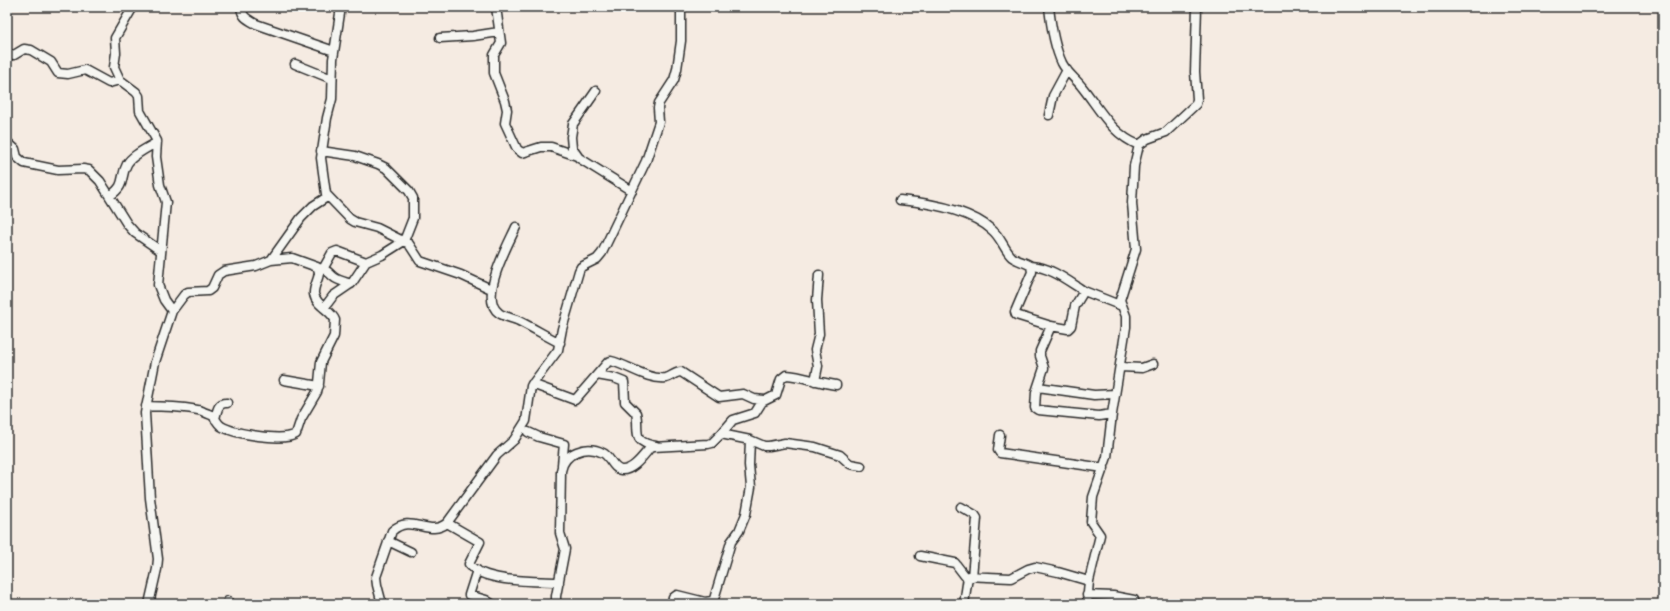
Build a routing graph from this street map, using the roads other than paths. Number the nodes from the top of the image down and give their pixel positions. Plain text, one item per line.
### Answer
1 (133, 7) edge
2 (241, 7) edge
3 (341, 7) edge
4 (496, 7) edge
5 (681, 7) edge
6 (1049, 7) edge
7 (1197, 7) edge
8 (499, 32) junction
9 (440, 38) dead end
10 (334, 51) junction
11 (7, 54) edge
12 (295, 64) dead end
13 (1067, 70) junction
14 (332, 78) junction
15 (120, 80) junction
16 (596, 91) dead end
17 (1049, 115) dead end
18 (7, 142) edge
19 (157, 142) junction
20 (1139, 145) junction
21 (321, 151) junction
22 (577, 156) junction
23 (632, 191) junction
24 (110, 196) junction
25 (328, 197) junction
26 (900, 200) dead end
27 (516, 227) dead end
28 (404, 241) junction
29 (161, 251) junction
30 (271, 260) junction
31 (366, 262) junction
32 (1031, 266) junction
33 (320, 268) junction
34 (819, 275) dead end
35 (350, 284) junction
36 (491, 289) junction
37 (1084, 291) junction
38 (1122, 306) junction
39 (324, 308) junction
40 (172, 311) junction
41 (1051, 326) junction
42 (560, 343) junction
43 (1153, 364) dead end
44 (1120, 367) junction
45 (597, 376) junction
46 (284, 380) dead end
47 (814, 381) junction
48 (532, 384) junction
49 (836, 385) dead end
50 (319, 386) junction
51 (1038, 387) junction
52 (1115, 394) junction
53 (765, 400) junction
54 (227, 403) dead end
55 (146, 406) junction
56 (1112, 414) junction
57 (215, 419) junction
58 (528, 432) dead end
59 (721, 434) junction
60 (1000, 435) dead end
61 (750, 440) junction
62 (657, 446) junction
63 (562, 465) junction
64 (861, 466) dead end
65 (1104, 468) junction
66 (962, 507) dead end
67 (447, 523) junction
68 (388, 541) junction
69 (411, 552) dead end
70 (920, 556) dead end
71 (477, 570) junction
72 (970, 577) junction
73 (1089, 581) junction
74 (559, 582) junction
75 (1087, 595) junction
76 (149, 604) edge
77 (382, 604) edge
78 (492, 604) edge
79 (556, 604) edge
80 (671, 604) edge
81 (964, 604) edge
82 (1087, 604) edge
83 (1135, 604) edge

1 - 15 street
2 - 10 street
3 - 10 street
4 - 8 street
5 - 23 street
6 - 13 street
7 - 20 street
8 - 9 street
8 - 22 street
10 - 14 street
11 - 15 street
12 - 14 street
13 - 17 street
13 - 20 street
14 - 21 street
15 - 19 street
16 - 22 street
18 - 24 street
19 - 24 street
19 - 29 street
20 - 38 street
21 - 25 street
21 - 28 street
22 - 23 street
23 - 42 street
24 - 29 street
25 - 28 street
25 - 30 street
26 - 32 street
27 - 36 street
28 - 31 street
28 - 36 street
29 - 40 street
30 - 33 street
30 - 40 street
31 - 33 street
31 - 35 street
32 - 37 street
32 - 41 street
33 - 35 street
33 - 39 street
34 - 47 street
35 - 39 street
36 - 42 street
37 - 38 street
37 - 41 street
38 - 44 street
39 - 50 street
40 - 55 street
41 - 51 street
42 - 48 street
43 - 44 street
44 - 52 street
45 - 48 street
45 - 53 street
45 - 62 street
46 - 50 street
47 - 49 street
47 - 53 street
48 - 67 street
50 - 57 street
51 - 52 street
51 - 56 street
52 - 56 street
53 - 59 street
54 - 57 street
55 - 57 street
55 - 76 street
56 - 65 street
58 - 63 street
59 - 61 street
59 - 62 street
60 - 65 street
61 - 64 street
61 - 80 street
62 - 63 street
63 - 74 street
65 - 73 street
66 - 72 street
67 - 68 street
67 - 71 street
68 - 69 street
68 - 77 street
70 - 72 street
71 - 74 street
71 - 78 street
72 - 73 street
72 - 81 street
73 - 75 street
74 - 79 street
75 - 82 street
75 - 83 street

